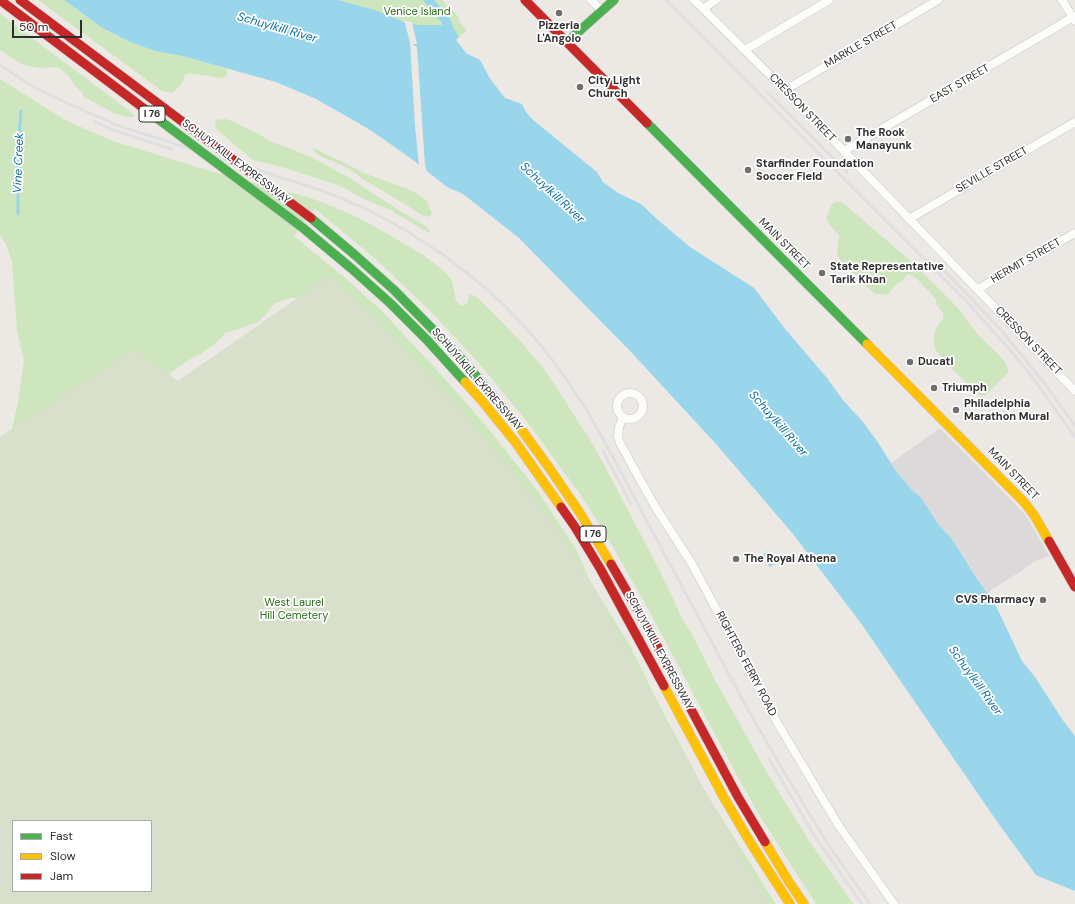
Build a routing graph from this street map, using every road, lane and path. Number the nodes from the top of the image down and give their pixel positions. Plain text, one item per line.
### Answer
1 (0, 0) edge
2 (20, 0) edge
3 (526, 0) edge
4 (591, 0) edge
5 (614, 0) edge
6 (694, 0) edge
7 (716, 0) edge
8 (829, 0) edge
9 (938, 0) edge
10 (1062, 0) edge
11 (703, 9) junction
12 (602, 11) junction
13 (1074, 18) edge
14 (567, 42) junction
15 (745, 50) junction
16 (785, 90) junction
17 (1075, 122) edge
18 (844, 151) junction
19 (909, 219) junction
20 (1075, 233) edge
21 (978, 289) junction
22 (1075, 391) edge
23 (623, 417) dead end
24 (1075, 587) edge
25 (790, 904) edge
26 (804, 904) edge
27 (894, 904) edge

1 - 25 main road, SCHUYLKILL EXPRESSWAY / I 76, bridge
2 - 26 main road, SCHUYLKILL EXPRESSWAY / I 76, bridge
3 - 14 main road, MAIN STREET
4 - 12 street
5 - 12 main road
6 - 11 street, CRESSON STREET
7 - 11 street
8 - 15 street
9 - 16 street, MARKLE STREET
10 - 13 street
11 - 15 street, CRESSON STREET
12 - 14 main road
13 - 18 street, EAST STREET
14 - 24 main road, MAIN STREET
15 - 16 street, CRESSON STREET
16 - 18 street, CRESSON STREET
17 - 19 street, SEVILLE STREET
18 - 19 street, CRESSON STREET
19 - 21 street, CRESSON STREET
20 - 21 street, HERMIT STREET
21 - 22 street, CRESSON STREET
23 - 27 street, RIGHTERS FERRY ROAD

